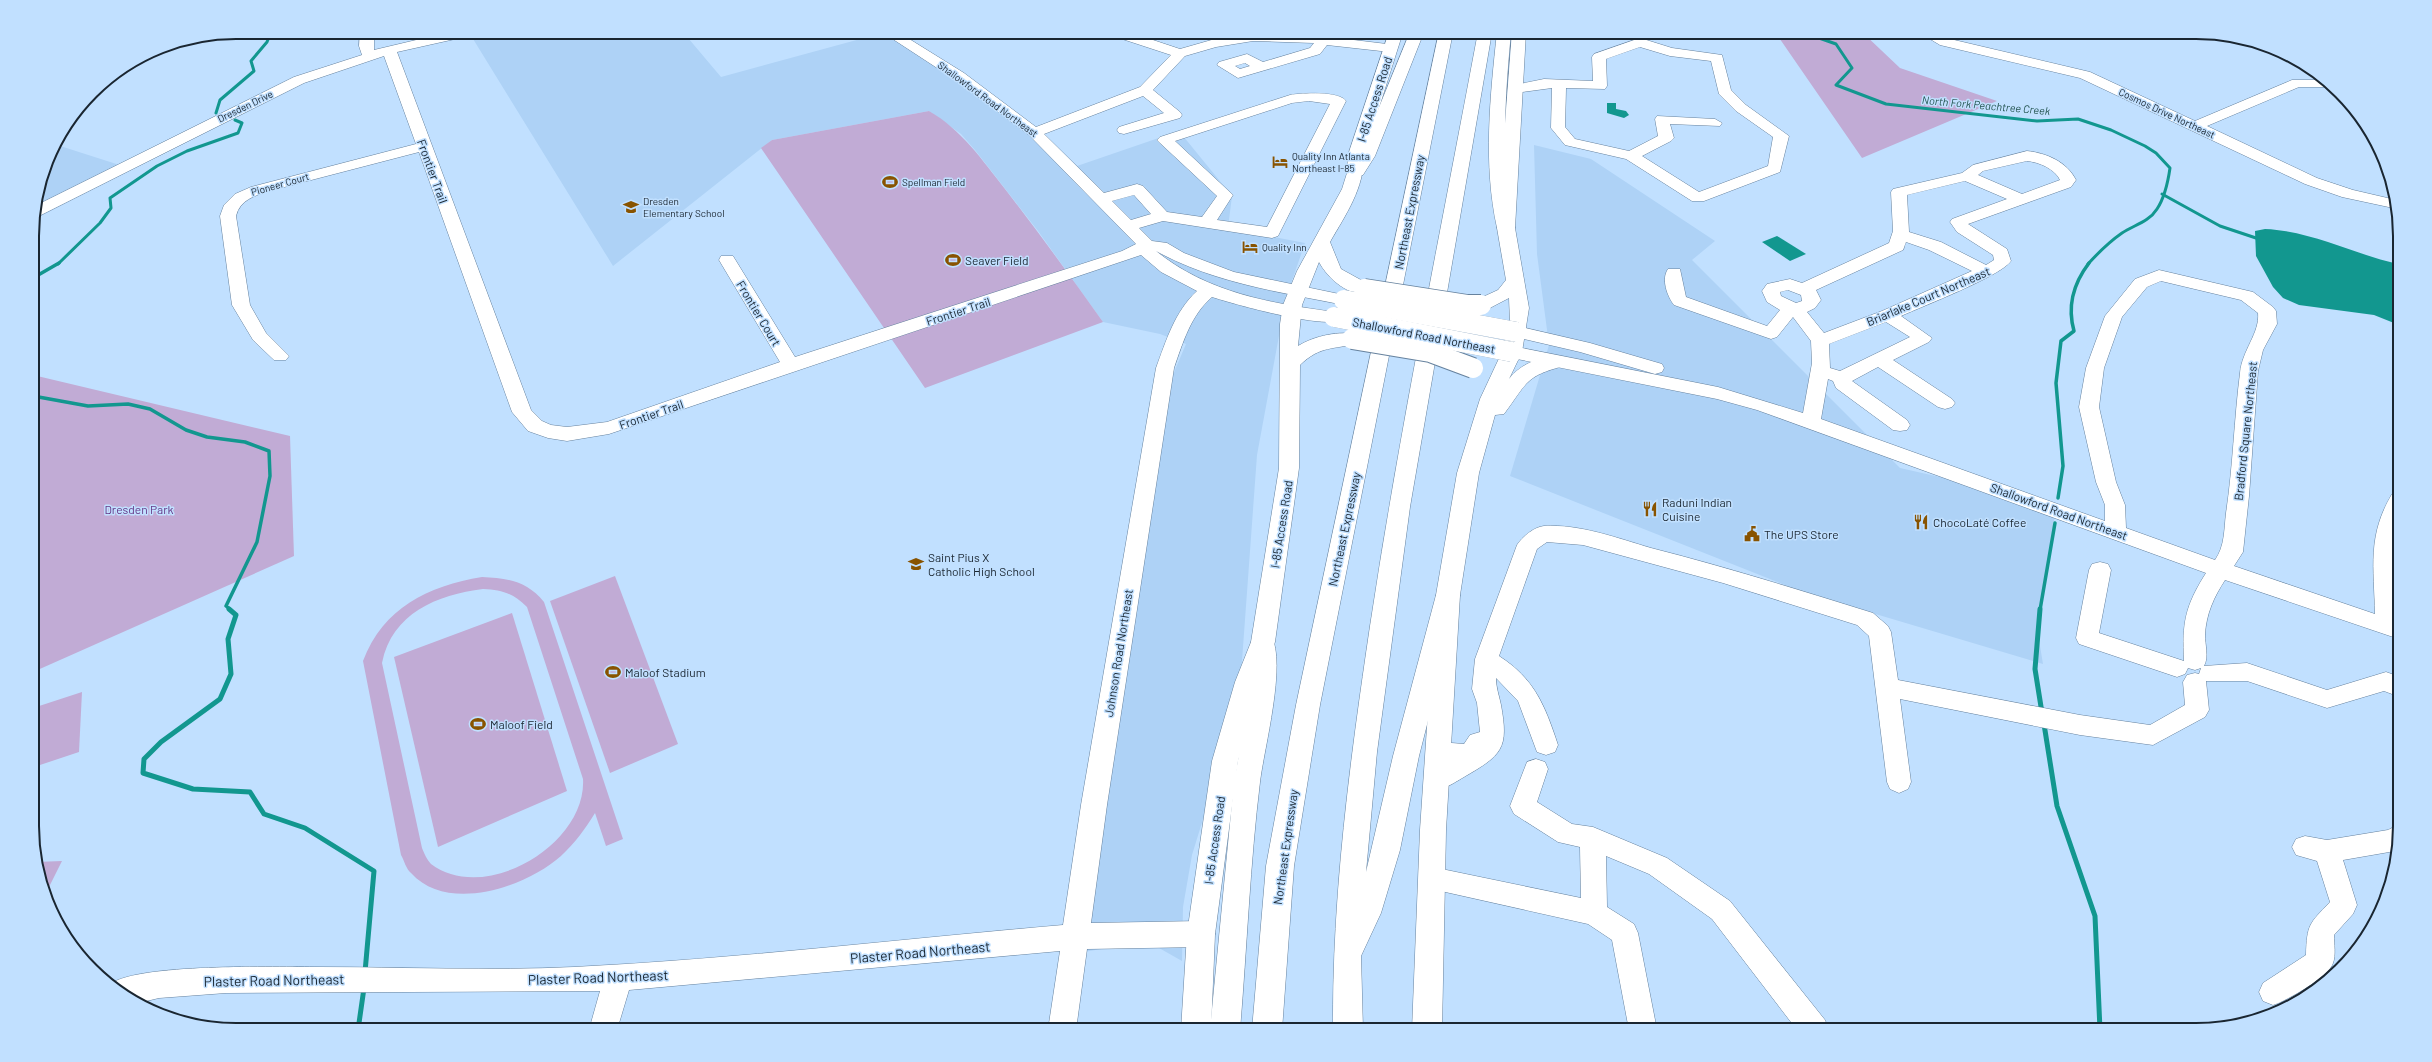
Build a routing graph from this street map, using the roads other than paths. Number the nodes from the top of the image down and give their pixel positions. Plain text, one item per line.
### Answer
1 (366, 39) edge
2 (437, 39) edge
3 (900, 39) edge
4 (1137, 39) edge
5 (1240, 39) edge
6 (1300, 39) edge
7 (1393, 39) edge
8 (1414, 39) edge
9 (1445, 39) edge
10 (1484, 39) edge
11 (1503, 39) edge
12 (1518, 39) edge
13 (1938, 39) edge
14 (1324, 40) junction
15 (1390, 48) junction
16 (389, 50) junction
17 (1180, 53) junction
18 (369, 56) junction
19 (1261, 67) dead end
20 (1515, 81) junction
21 (1551, 83) junction
22 (2321, 84) edge
23 (1145, 90) junction
24 (1715, 123) dead end
25 (2195, 126) junction
26 (1124, 130) dead end
27 (1034, 132) junction
28 (424, 146) junction
29 (1631, 156) junction
30 (1357, 172) junction
31 (1967, 176) junction
32 (1102, 199) junction
33 (2022, 200) junction
34 (2390, 203) edge
35 (41, 209) edge
36 (1162, 216) junction
37 (1207, 222) junction
38 (1128, 226) junction
39 (1506, 228) junction
40 (1900, 234) junction
41 (1321, 242) junction
42 (1147, 245) junction
43 (727, 260) dead end
44 (1986, 272) junction
45 (1674, 273) dead end
46 (1516, 280) junction
47 (1804, 289) junction
48 (1209, 290) junction
49 (1296, 292) junction
50 (1793, 308) junction
51 (1290, 311) junction
52 (1888, 315) junction
53 (1517, 332) junction
54 (1820, 341) junction
55 (1512, 352) junction
56 (280, 356) dead end
57 (1879, 359) junction
58 (1557, 362) junction
59 (1290, 363) junction
60 (791, 365) junction
61 (1820, 371) junction
62 (1842, 377) junction
63 (1718, 393) junction
64 (1490, 399) junction
65 (1945, 403) dead end
66 (1484, 421) junction
67 (1811, 421) junction
68 (1900, 425) dead end
69 (2393, 511) edge
70 (2116, 531) junction
71 (2100, 570) dead end
72 (2221, 570) junction
73 (1448, 595) junction
74 (2393, 628) edge
75 (1263, 642) junction
76 (1486, 659) junction
77 (2194, 666) junction
78 (2393, 684) edge
79 (1887, 686) junction
80 (1491, 717) junction
81 (1439, 752) junction
82 (1437, 780) junction
83 (1899, 782) dead end
84 (1593, 838) junction
85 (2393, 840) edge
86 (1432, 879) junction
87 (1594, 913) junction
88 (1201, 934) junction
89 (1074, 937) junction
90 (1347, 958) junction
91 (618, 978) junction
92 (128, 991) edge
93 (2273, 992) dead end
94 (605, 1023) edge
95 (1063, 1023) edge
96 (1196, 1023) edge
97 (1226, 1023) edge
98 (1267, 1023) edge
99 (1348, 1023) edge
100 (1427, 1023) edge
101 (1642, 1023) edge
102 (1810, 1023) edge

1 - 18 street
2 - 16 street, Dresden Drive
3 - 27 street, Shallowford Road Northeast
4 - 17 street
5 - 17 street
6 - 14 street
7 - 15 main road, I-85 Access Road
8 - 30 main road
9 - 98 main road, Northeast Expressway
10 - 90 main road
11 - 39 main road
12 - 20 main road
13 - 25 street, Cosmos Drive Northeast
14 - 15 street
14 - 19 street
15 - 30 main road, I-85 Access Road
16 - 18 street, Dresden Drive
16 - 28 street, Frontier Trail
17 - 23 street
18 - 35 street, Dresden Drive
20 - 21 street
20 - 39 main road
21 - 29 street
21 - 29 street
22 - 25 street
23 - 26 street
23 - 27 street
24 - 29 street
25 - 34 street, Cosmos Drive Northeast
27 - 32 street, Shallowford Road Northeast
28 - 56 street, Pioneer Court
28 - 60 street, Frontier Trail
30 - 41 main road, I-85 Access Road
31 - 33 street
31 - 33 street, Briarlake Court Northeast
31 - 40 street, Briarlake Court Northeast
32 - 36 street
32 - 38 street, Shallowford Road Northeast
33 - 44 street, Briarlake Court Northeast
36 - 37 street
36 - 38 street
37 - 37 street
38 - 42 street, Shallowford Road Northeast
39 - 46 main road
40 - 44 street
40 - 47 street
41 - 46 main road, bridge
41 - 49 main road, I-85 Access Road
42 - 48 street, Shallowford Road Northeast
42 - 49 street, Shallowford Road Northeast
42 - 60 street, Frontier Trail
43 - 60 street, Frontier Court
44 - 52 street, Briarlake Court Northeast
45 - 50 street
46 - 53 main road
47 - 50 street
47 - 50 street
48 - 51 street, Shallowford Road Northeast
48 - 89 street, Johnson Road Northeast
49 - 51 main road, I-85 Access Road
49 - 53 street, Shallowford Road Northeast, bridge
50 - 54 street
51 - 55 street, Shallowford Road Northeast, bridge
51 - 59 main road, I-85 Access Road
52 - 54 street, Briarlake Court Northeast
52 - 57 street
53 - 55 main road
53 - 63 street, Shallowford Road Northeast
54 - 61 street
55 - 58 street, Shallowford Road Northeast
55 - 64 main road
57 - 62 street
57 - 65 street
58 - 63 street, Shallowford Road Northeast
58 - 66 main road
59 - 64 main road, bridge
59 - 75 main road, I-85 Access Road
61 - 62 street
61 - 67 street
62 - 68 street
63 - 67 street, Shallowford Road Northeast
64 - 66 main road
66 - 73 main road
67 - 70 street, Shallowford Road Northeast
69 - 74 street
70 - 72 street, Shallowford Road Northeast
70 - 72 street, Bradford Square Northeast
71 - 77 street
72 - 74 street, Shallowford Road Northeast
72 - 77 street
73 - 81 main road
73 - 90 main road
75 - 88 main road, I-85 Access Road
75 - 97 main road
76 - 79 street
76 - 80 street
76 - 84 street
77 - 78 street
77 - 79 street
79 - 83 street
80 - 81 street
80 - 82 street
81 - 82 main road
82 - 86 main road
84 - 87 street
84 - 102 street
85 - 93 street
86 - 87 street
86 - 100 main road
87 - 101 street
88 - 89 street, Plaster Road Northeast
88 - 96 main road, I-85 Access Road
89 - 91 street, Plaster Road Northeast
89 - 95 street, Johnson Road Northeast
90 - 99 main road
91 - 92 street, Plaster Road Northeast
91 - 94 street

